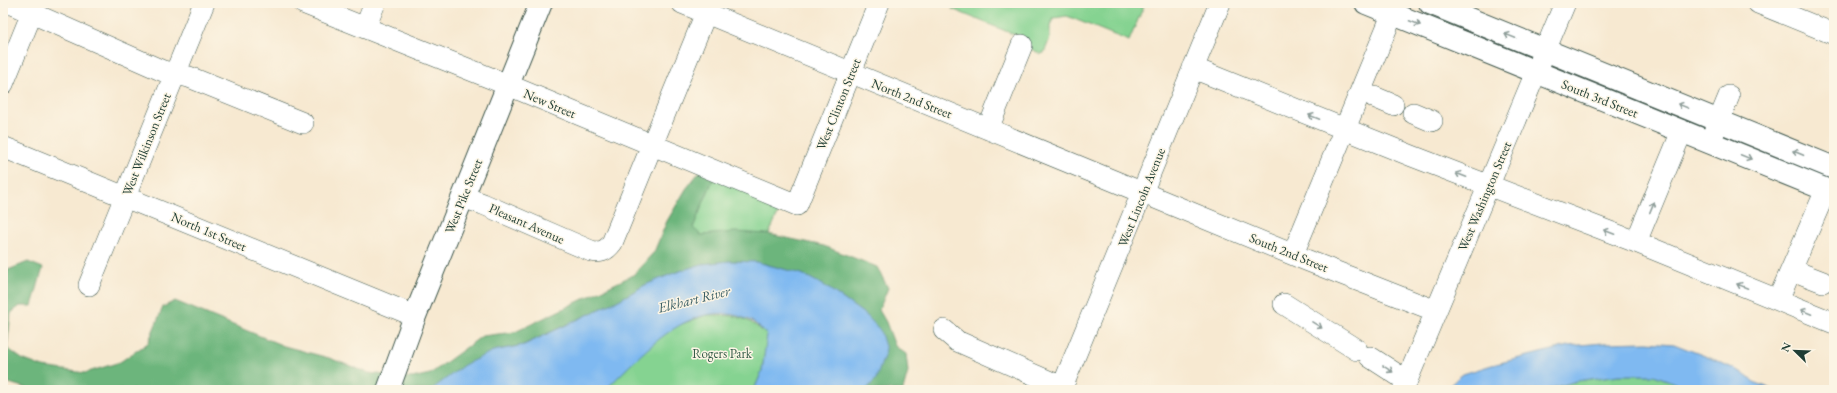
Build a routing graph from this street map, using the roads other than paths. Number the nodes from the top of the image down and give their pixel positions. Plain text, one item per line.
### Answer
1 (9, 3) edge
2 (204, 3) edge
3 (303, 3) edge
4 (375, 3) edge
5 (541, 3) edge
6 (682, 3) edge
7 (879, 3) edge
8 (1220, 3) edge
9 (1366, 3) edge
10 (1430, 3) edge
11 (1565, 3) edge
12 (1758, 3) edge
13 (34, 8) edge
14 (1394, 8) edge
15 (706, 13) junction
16 (365, 28) junction
17 (1834, 34) edge
18 (1022, 45) dead end
19 (1546, 50) junction
20 (1193, 68) junction
21 (850, 73) junction
22 (1536, 73) junction
23 (175, 74) junction
24 (3, 84) edge
25 (508, 85) junction
26 (1730, 96) dead end
27 (1413, 113) dead end
28 (1719, 120) junction
29 (1432, 121) dead end
30 (303, 123) dead end
31 (988, 129) junction
32 (1344, 129) junction
33 (1682, 131) junction
34 (1710, 142) junction
35 (653, 146) junction
36 (3, 147) edge
37 (1834, 168) edge
38 (1489, 186) junction
39 (1830, 191) edge
40 (1143, 193) junction
41 (125, 196) junction
42 (463, 197) junction
43 (797, 205) joint
44 (1636, 242) junction
45 (1293, 254) junction
46 (1792, 270) junction
47 (1823, 282) dead end
48 (89, 285) dead end
49 (1778, 300) junction
50 (1284, 304) dead end
51 (1436, 311) junction
52 (415, 316) junction
53 (1834, 323) edge
54 (944, 330) dead end
55 (390, 383) edge
56 (1405, 385) edge
57 (1062, 388) edge

1 - 13 street
2 - 23 street, West Wilkinson Street
3 - 16 street, New Street
4 - 16 street
5 - 25 main road, West Pike Street
6 - 15 street, North 2nd Street
7 - 21 street, West Clinton Street
8 - 20 street, West Lincoln Avenue
9 - 14 main road, South 3rd Street
19 -> 10 main road, South 3rd Street
11 - 19 street, West Washington Street
12 - 17 street
13 - 23 street
13 - 24 street
14 -> 22 main road, South 3rd Street
14 - 32 street
15 - 21 street, North 2nd Street
15 - 35 street
16 - 25 street, New Street
18 - 31 street
19 - 22 street, West Washington Street
28 -> 19 main road, South 3rd Street
32 -> 20 street
20 - 40 street, West Lincoln Avenue
21 - 31 street, North 2nd Street
21 - 43 street, West Clinton Street
22 - 33 main road, South 3rd Street
22 - 38 street, West Washington Street
23 - 30 street
23 - 41 street, West Wilkinson Street
25 - 35 street, New Street
25 - 42 main road, West Pike Street
26 - 28 street
27 - 29 street
28 - 34 street
37 -> 28 main road, South 3rd Street
31 - 40 street, North 2nd Street
38 -> 32 street
32 - 45 street
33 - 34 main road, South 3rd Street
44 -> 33 street
34 -> 39 main road, South 3rd Street
35 - 42 street, Pleasant Avenue
35 - 43 street, New Street
36 - 41 street, North 1st Street
44 -> 38 street
38 - 51 street, West Washington Street
39 - 46 street
40 - 45 street, South 2nd Street
40 - 57 street, West Lincoln Avenue
41 - 48 street, West Wilkinson Street
41 - 52 street, North 1st Street
42 - 52 main road, West Pike Street
49 -> 44 street
45 - 51 street, South 2nd Street
46 - 47 street
46 - 49 street
53 -> 49 street
50 -> 56 street
51 - 56 street, West Washington Street
52 - 55 main road, West Pike Street
54 - 57 street

